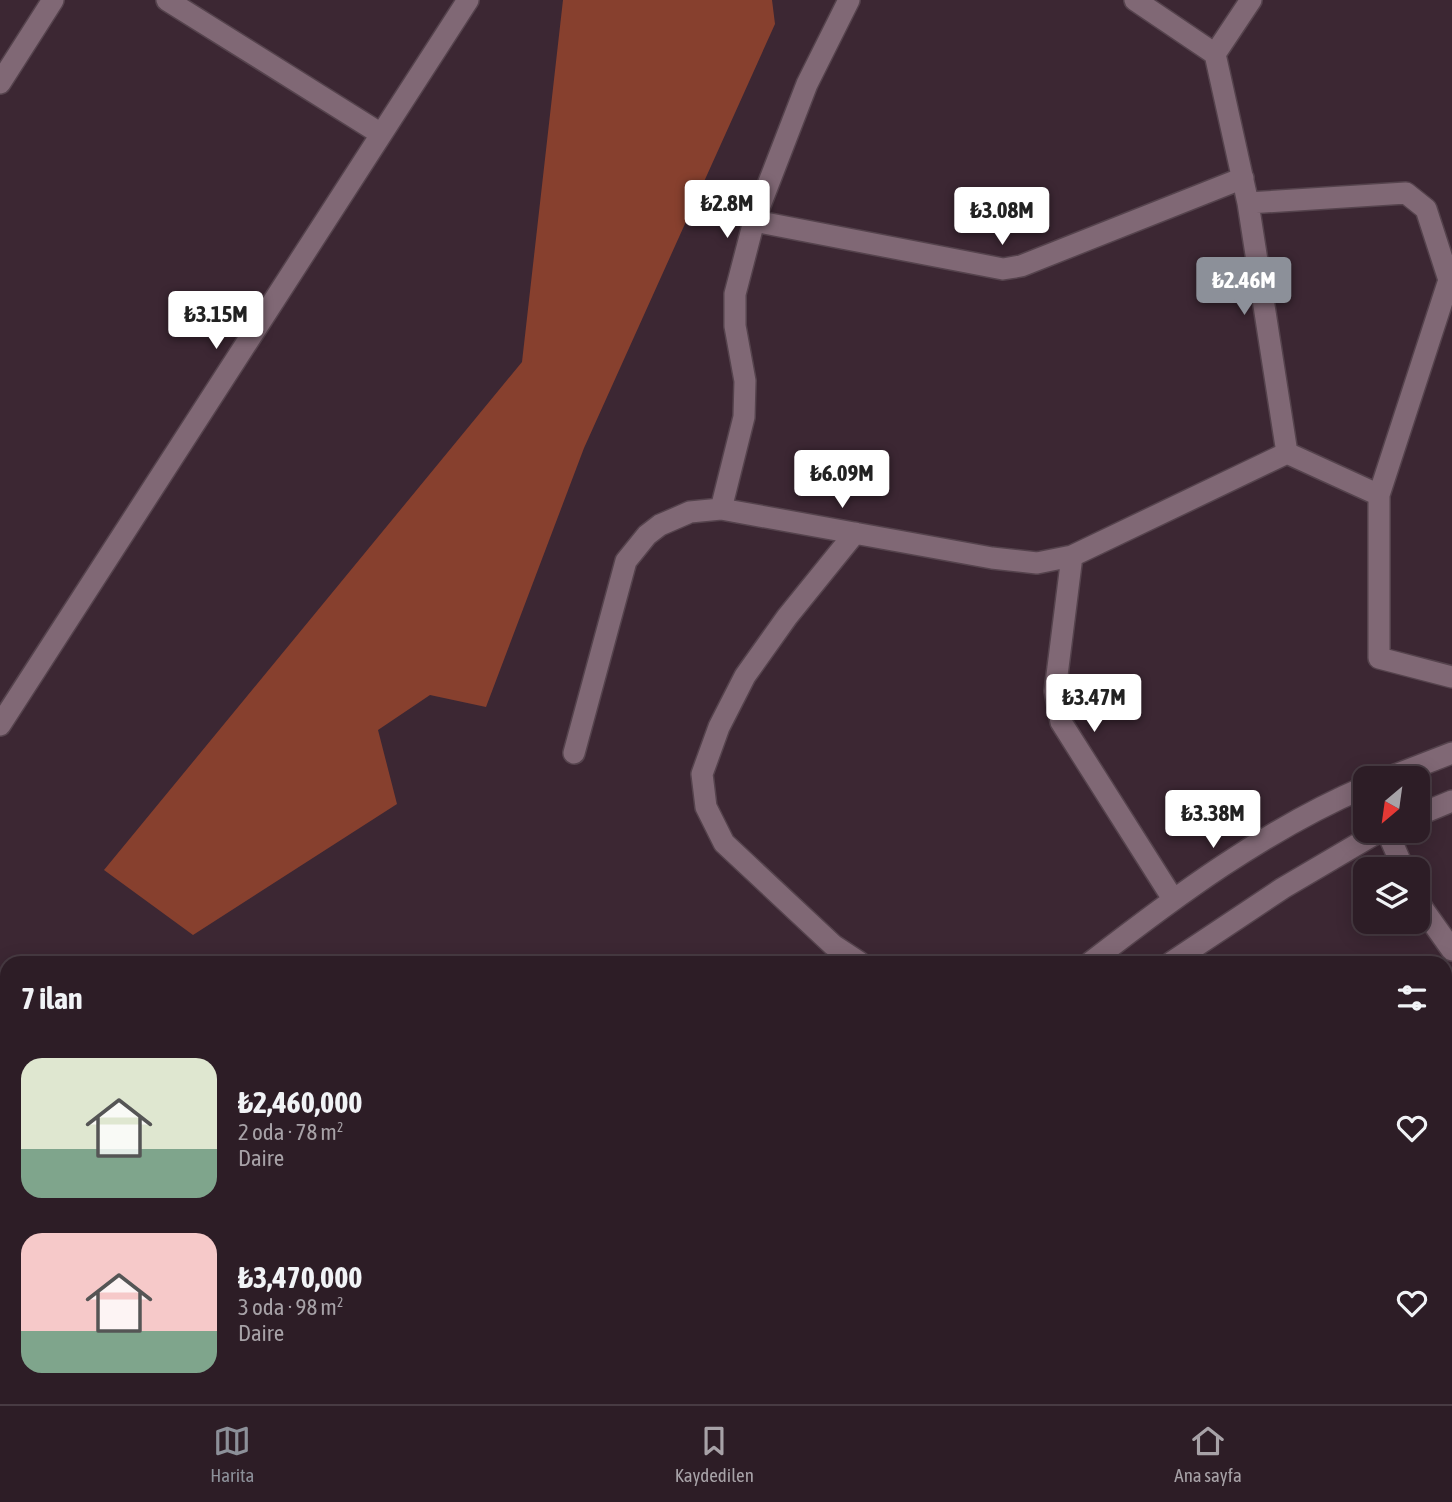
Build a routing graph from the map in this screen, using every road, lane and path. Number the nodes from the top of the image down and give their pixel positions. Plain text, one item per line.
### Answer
1 (53, 0) edge
2 (167, 0) edge
3 (468, 0) edge
4 (849, 0) edge
5 (1135, 0) edge
6 (1251, 0) edge
7 (1215, 54) junction
8 (0, 83) edge
9 (381, 134) junction
10 (1243, 178) junction
11 (1248, 203) junction
12 (754, 221) junction
13 (1451, 281) edge
14 (1287, 453) junction
15 (1379, 495) junction
16 (721, 509) junction
17 (855, 533) junction
18 (1072, 556) junction
19 (1452, 677) edge
20 (0, 725) edge
21 (1452, 752) edge
22 (574, 753) dead end
23 (1417, 766) edge
24 (1353, 792) edge
25 (1452, 801) edge
26 (1430, 810) edge
27 (1358, 844) edge
28 (1173, 899) junction
29 (1430, 919) edge
30 (1452, 950) edge
31 (850, 956) edge
32 (1099, 956) edge
33 (1180, 956) edge

1 - 8 street
2 - 9 street
3 - 9 street
4 - 12 street
5 - 7 street
6 - 7 street
7 - 10 street
9 - 20 street
10 - 11 street
10 - 12 street
11 - 13 street
11 - 14 street
12 - 16 street
13 - 15 street
14 - 15 street
14 - 18 street
15 - 19 street
16 - 17 street
16 - 22 street
17 - 18 street
17 - 31 street
18 - 28 street
21 - 23 street
24 - 28 street
25 - 26 street
27 - 33 street
28 - 32 street
29 - 30 street

